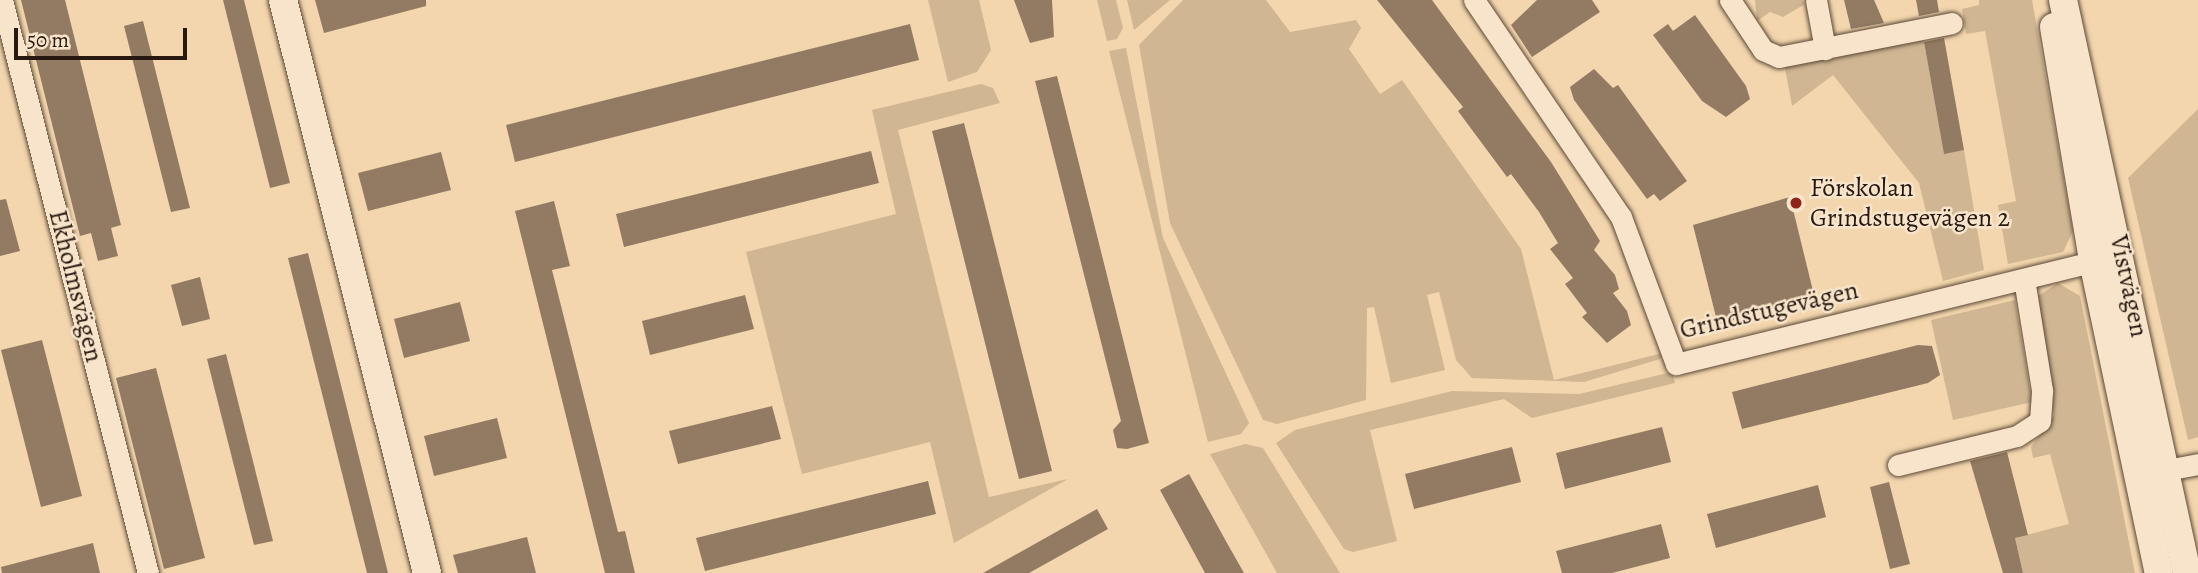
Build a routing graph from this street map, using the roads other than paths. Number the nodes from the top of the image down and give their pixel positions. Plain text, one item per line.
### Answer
1 (2, 0) edge
2 (283, 0) edge
3 (1730, 0) edge
4 (1816, 0) edge
5 (2050, 0) edge
6 (2063, 0) edge
7 (1482, 3) edge
8 (1952, 23) dead end
9 (1825, 49) junction
10 (2122, 255) junction
11 (2093, 261) junction
12 (2024, 279) junction
13 (2198, 464) edge
14 (1898, 465) dead end
15 (2167, 470) junction
16 (2139, 475) junction
17 (148, 573) edge
18 (427, 573) edge
19 (2159, 573) edge
20 (2187, 573) edge

1 - 17 street, Ekholmsvägen
2 - 18 main road
3 - 9 street
4 - 9 street
5 - 11 main road, Vistvägen
6 - 10 main road, Vistvägen
7 - 12 street, Grindstugevägen
8 - 9 street
10 - 11 street, Grindstugevägen
10 - 15 main road, Vistvägen
11 - 12 street, Grindstugevägen
11 - 16 main road, Vistvägen
12 - 14 street
13 - 15 street
15 - 16 street
15 - 20 main road, Vistvägen
16 - 19 main road, Vistvägen

